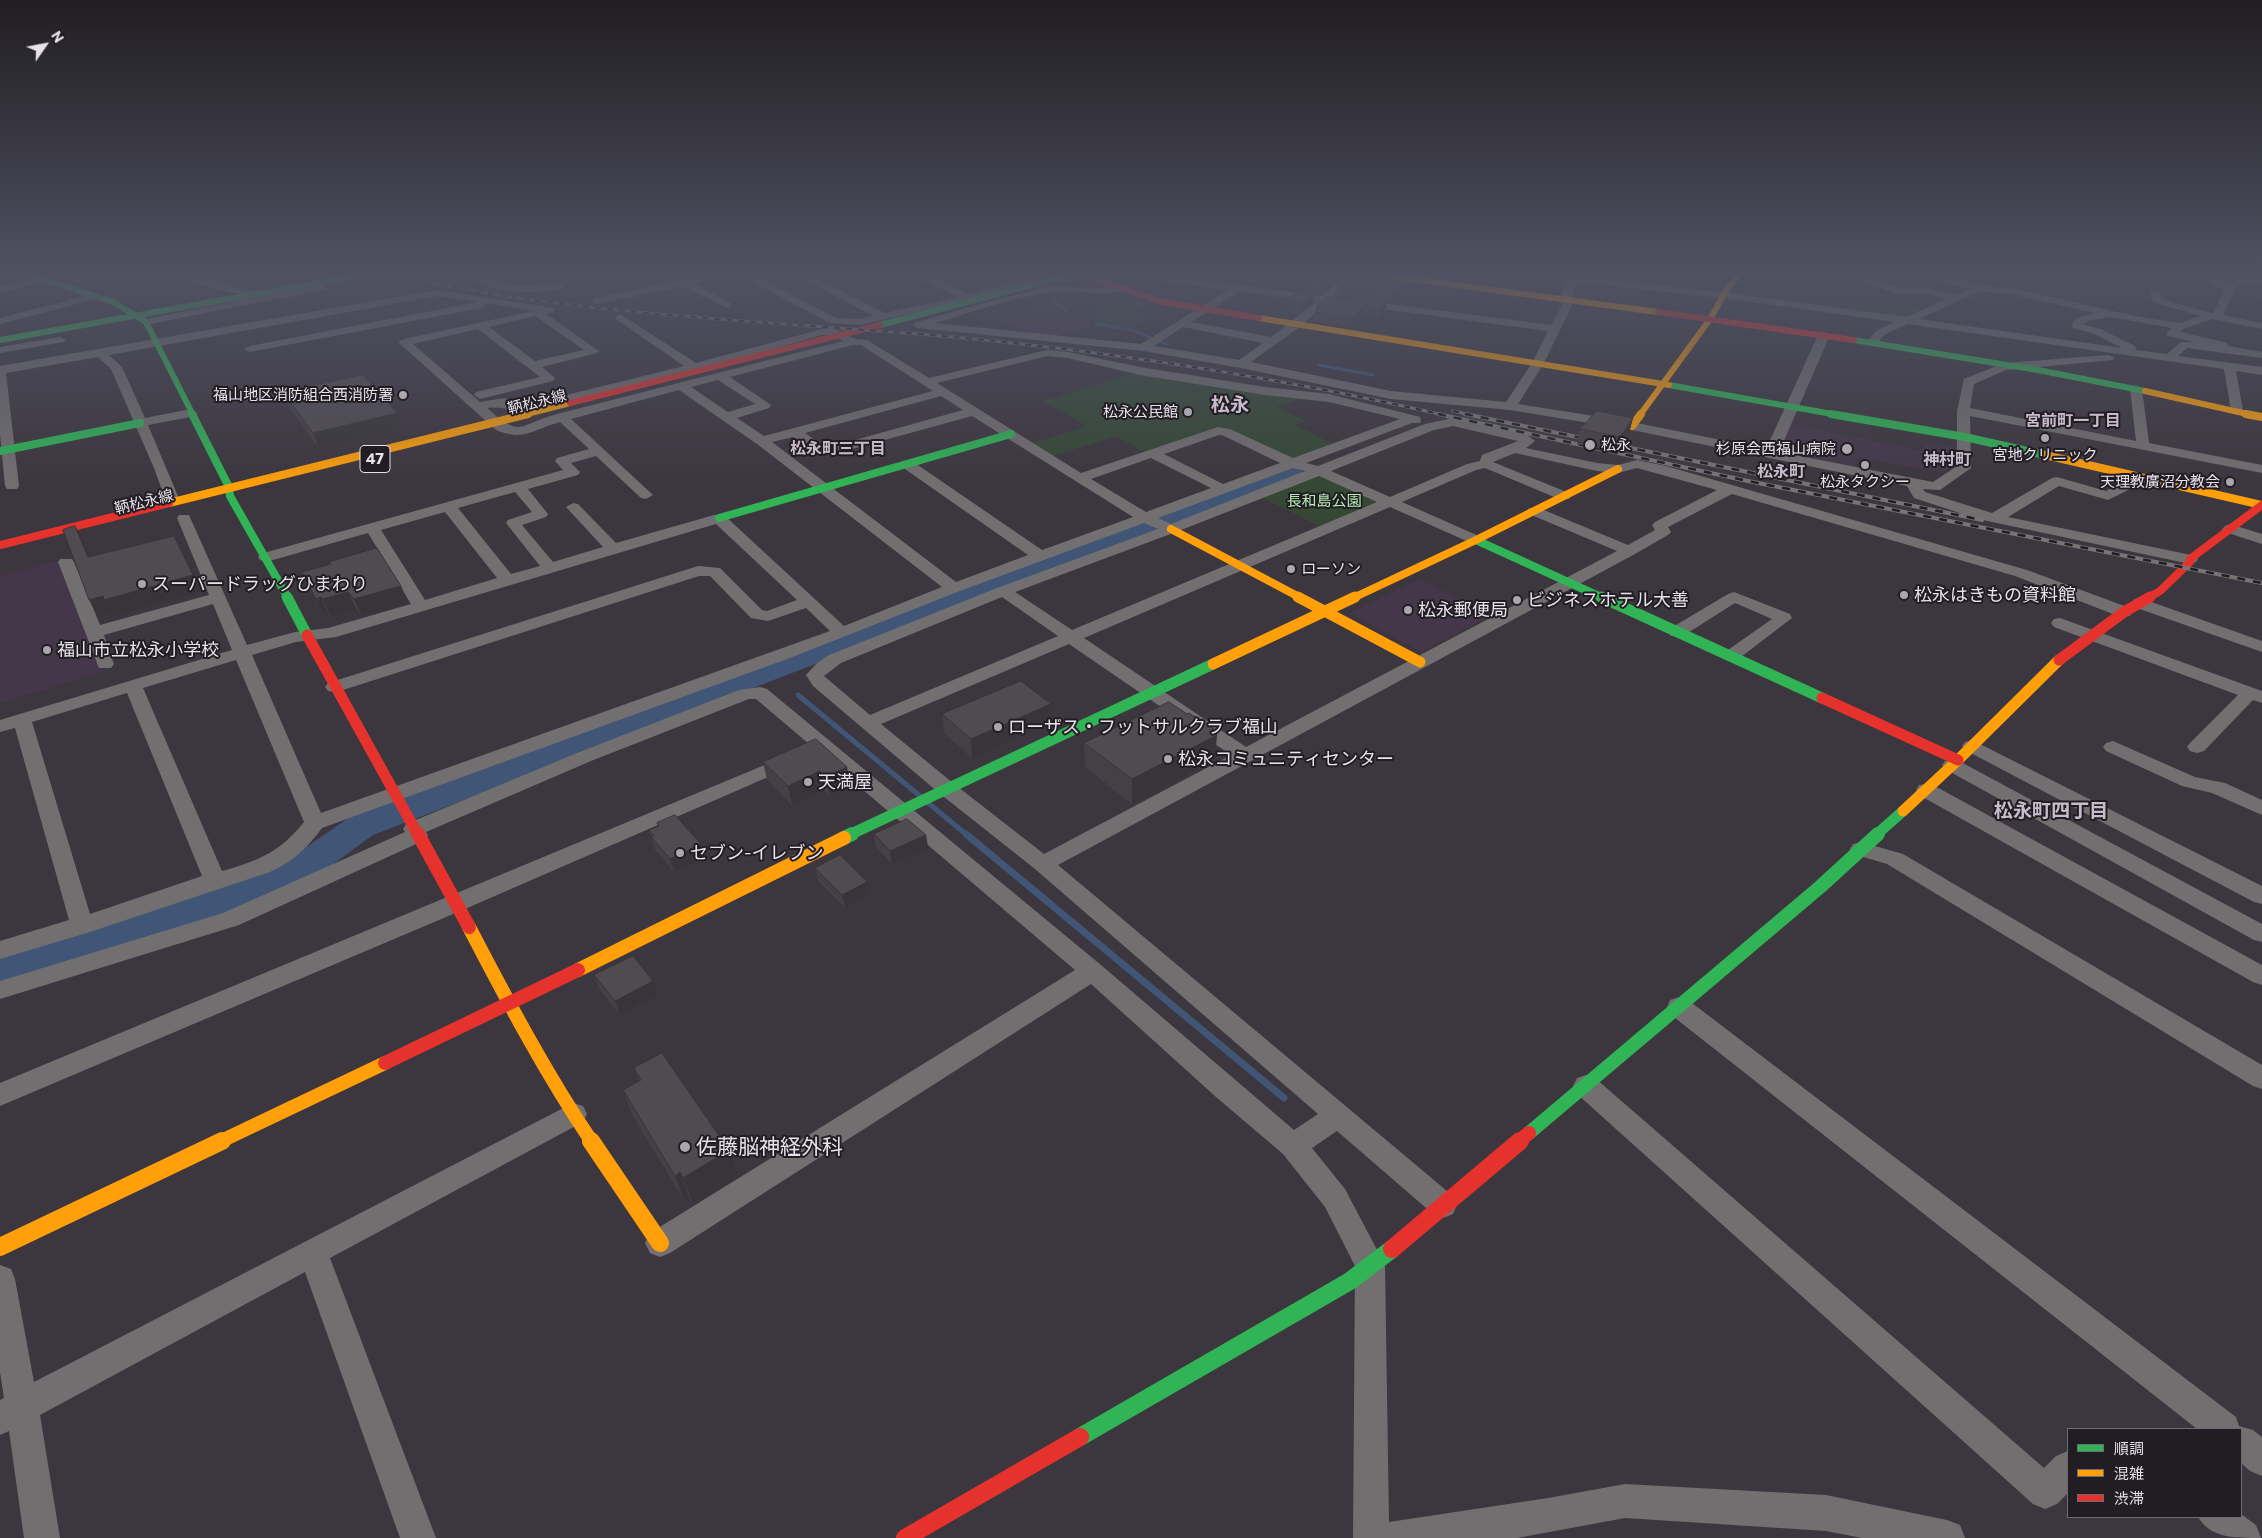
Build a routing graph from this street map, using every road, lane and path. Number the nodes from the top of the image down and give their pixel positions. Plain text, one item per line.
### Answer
1 (157, 343) edge
2 (37, 344) edge
3 (153, 344) edge
4 (246, 344) edge
5 (291, 344) edge
6 (406, 344) edge
7 (505, 344) edge
8 (582, 344) edge
9 (660, 344) edge
10 (779, 344) edge
11 (814, 344) edge
12 (846, 344) edge
13 (866, 344) edge
14 (1102, 344) edge
15 (1150, 344) edge
16 (1268, 344) edge
17 (1419, 344) edge
18 (1548, 344) edge
19 (1691, 344) edge
20 (1820, 344) edge
21 (1884, 344) edge
22 (2064, 344) edge
23 (2123, 344) edge
24 (2217, 344) edge
25 (1143, 348) junction
26 (2222, 348) junction
27 (0, 350) edge
28 (100, 353) junction
29 (1068, 355) junction
30 (2141, 355) junction
31 (2262, 355) edge
32 (2169, 358) junction
33 (1538, 363) junction
34 (1241, 364) junction
35 (534, 365) junction
36 (2019, 365) junction
37 (2229, 366) junction
38 (694, 367) junction
39 (0, 371) edge
40 (2262, 371) edge
41 (720, 376) junction
42 (989, 376) dead end
43 (928, 382) junction
44 (1661, 384) junction
45 (681, 386) junction
46 (2136, 389) junction
47 (943, 392) junction
48 (472, 402) junction
49 (1510, 406) junction
50 (1791, 406) junction
51 (974, 411) junction
52 (1963, 411) junction
53 (2237, 412) junction
54 (191, 413) junction
55 (562, 417) junction
56 (726, 417) junction
57 (2262, 417) edge
58 (1412, 419) junction
59 (140, 423) junction
60 (498, 424) junction
61 (1632, 426) junction
62 (1430, 427) junction
63 (795, 432) junction
64 (1011, 434) junction
65 (1965, 437) junction
66 (762, 441) junction
67 (2143, 444) junction
68 (1514, 449) junction
69 (4, 450) edge
70 (598, 451) junction
71 (1153, 454) junction
72 (1772, 454) junction
73 (1292, 463) junction
74 (907, 464) junction
75 (1486, 464) junction
76 (2262, 468) edge
77 (1618, 469) junction
78 (1320, 471) junction
79 (5, 472) edge
80 (2142, 477) junction
81 (1080, 478) junction
82 (1914, 484) junction
83 (12, 486) dead end
84 (519, 488) junction
85 (1730, 488) junction
86 (822, 489) junction
87 (1222, 489) junction
88 (230, 492) junction
89 (646, 495) dead end
90 (1564, 496) junction
91 (173, 501) junction
92 (1390, 501) junction
93 (2262, 505) edge
94 (448, 506) junction
95 (573, 507) dead end
96 (1534, 511) junction
97 (184, 518) dead end
98 (719, 518) junction
99 (1145, 518) junction
100 (1995, 518) junction
101 (372, 528) junction
102 (1171, 529) junction
103 (2230, 529) junction
104 (2262, 539) edge
105 (1476, 540) junction
106 (0, 544) edge
107 (613, 549) junction
108 (1629, 550) junction
109 (0, 554) edge
110 (1040, 556) junction
111 (266, 558) junction
112 (2190, 559) junction
113 (66, 562) dead end
114 (1240, 566) junction
115 (550, 568) junction
116 (507, 580) junction
117 (1570, 583) junction
118 (954, 588) junction
119 (1004, 591) junction
120 (219, 597) junction
121 (2087, 598) junction
122 (808, 602) junction
123 (2140, 603) junction
124 (420, 606) junction
125 (1326, 610) junction
126 (2124, 612) junction
127 (94, 632) junction
128 (842, 632) junction
129 (1677, 632) junction
130 (2094, 634) junction
131 (307, 635) junction
132 (1071, 638) junction
133 (2262, 647) edge
134 (243, 652) junction
135 (1731, 656) junction
136 (1420, 662) junction
137 (104, 664) dead end
138 (133, 685) junction
139 (334, 687) junction
140 (1151, 692) junction
141 (2256, 695) edge
142 (22, 720) junction
143 (868, 723) junction
144 (0, 726) edge
145 (823, 747) junction
146 (2112, 747) dead end
147 (2197, 747) dead end
148 (1244, 755) junction
149 (1961, 757) junction
150 (1926, 790) junction
151 (940, 791) junction
152 (398, 798) junction
153 (904, 808) junction
154 (2262, 808) edge
155 (315, 823) junction
156 (414, 829) junction
157 (1861, 848) junction
158 (1043, 864) junction
159 (215, 880) junction
160 (2262, 896) edge
161 (457, 903) junction
162 (82, 926) junction
163 (2262, 934) edge
164 (0, 950) edge
165 (1092, 971) junction
166 (2262, 976) edge
167 (0, 990) edge
168 (509, 1004) junction
169 (1679, 1007) junction
170 (2262, 1078) edge
171 (1586, 1086) junction
172 (0, 1094) edge
173 (574, 1114) junction
174 (1337, 1116) junction
175 (1293, 1146) junction
176 (1443, 1205) junction
177 (660, 1243) joint
178 (0, 1247) edge
179 (313, 1252) junction
180 (1370, 1265) junction
181 (0, 1279) edge
182 (11, 1412) edge
183 (2223, 1428) edge
184 (2242, 1443) edge
185 (2262, 1459) edge
186 (2067, 1469) edge
187 (2217, 1518) edge
188 (42, 1538) edge
189 (418, 1538) edge
190 (904, 1538) edge
191 (1371, 1538) edge
192 (1392, 1538) edge
193 (1946, 1538) edge
194 (2243, 1538) edge

1 - 54 main road
2 - 27 street
3 - 28 street
4 - 5 street
6 - 48 street
7 - 35 street
8 - 35 street
9 - 38 street
10 - 38 street
11 - 60 main road, 鞆松永線 / 47
12 - 41 street
13 - 43 street
14 - 25 street
15 - 25 street
16 - 34 street
17 - 33 main road
18 - 33 street
19 - 44 main road
20 - 50 street
21 - 36 main road
22 - 30 street
23 - 30 street
24 - 26 street
25 - 34 street
26 - 31 street
26 - 32 street
28 - 39 street
28 - 59 street
29 - 42 street
29 - 43 street
29 - 58 street
30 - 32 street
30 - 36 street
32 - 37 street
33 - 44 main road
33 - 49 street
34 - 49 street
35 - 48 street
36 - 46 main road
36 - 52 street
37 - 40 street
37 - 53 street
38 - 48 street
39 - 69 street
41 - 45 street
41 - 56 street
43 - 47 street
44 - 50 main road
44 - 61 main road
45 - 55 street
45 - 56 street
46 - 53 main road
46 - 67 street
47 - 51 street
47 - 63 street
48 - 60 street
49 - 61 street
50 - 65 main road
50 - 72 street
51 - 63 street
51 - 64 street
52 - 65 street
52 - 67 street
53 - 57 main road
54 - 59 street
54 - 88 main road
55 - 60 street
55 - 70 street
56 - 66 street
58 - 62 street
58 - 73 street
59 - 69 main road
59 - 91 street
60 - 88 main road, 鞆松永線 / 47
61 - 72 street
62 - 68 street
62 - 78 street
63 - 66 street
64 - 74 main road
64 - 81 street
65 - 80 main road
65 - 82 street
66 - 86 street
67 - 76 street
68 - 75 street
68 - 77 street
69 - 79 street
70 - 84 street
70 - 89 street
71 - 73 street
71 - 81 street
71 - 87 street
72 - 82 street
73 - 78 street
73 - 87 street
74 - 86 main road
74 - 110 street
75 - 90 street
75 - 92 street
77 - 85 street
77 - 90 main road
78 - 92 street
78 - 102 street
79 - 83 street
80 - 93 main road
80 - 100 street
81 - 99 street
82 - 100 street
84 - 94 street
84 - 115 street
85 - 108 street
85 - 121 street
86 - 98 main road
86 - 118 street
87 - 99 street
88 - 91 main road, 鞆松永線 / 47
88 - 109 main road, 鞆松永線 / 47
88 - 111 main road
90 - 96 main road
91 - 106 main road, 鞆松永線 / 47
92 - 105 street
92 - 114 street
93 - 103 main road
94 - 101 street
94 - 116 street
95 - 107 street
96 - 105 main road
96 - 108 street
97 - 120 street
98 - 107 street
98 - 122 street
99 - 102 street
99 - 110 street
100 - 112 street
101 - 111 street
101 - 124 street
102 - 114 main road
102 - 119 street
103 - 104 street
103 - 112 main road
105 - 117 main road
105 - 125 main road
107 - 115 street
108 - 117 street
110 - 118 street
111 - 131 main road
112 - 123 main road
113 - 127 street
114 - 125 main road
114 - 132 street
115 - 116 street
116 - 124 street
117 - 129 main road
117 - 136 street
118 - 128 street
119 - 132 street
119 - 143 street
120 - 127 street
120 - 134 street
121 - 126 street
121 - 130 street
122 - 128 street
122 - 139 street
123 - 126 main road
123 - 133 street
124 - 131 street
125 - 136 main road
125 - 140 main road
126 - 130 main road
127 - 137 street
128 - 152 street
129 - 135 main road
129 - 135 street
130 - 141 street
130 - 149 main road
131 - 134 street
131 - 139 main road
132 - 140 street
132 - 143 street
134 - 138 street
134 - 155 street
135 - 149 main road
136 - 148 street
138 - 142 street
138 - 159 street
139 - 152 main road
140 - 148 street
140 - 151 main road
141 - 147 street
142 - 144 street
142 - 162 street
143 - 151 street
145 - 153 street
145 - 156 street
145 - 161 street
146 - 154 street
148 - 158 street
149 - 150 main road
149 - 160 street
149 - 163 street
150 - 157 main road
150 - 166 street
151 - 153 main road
151 - 158 street
152 - 155 street
152 - 156 main road
153 - 165 street
153 - 168 main road
155 - 159 street
156 - 161 main road
156 - 167 street
157 - 169 main road
157 - 170 street
158 - 174 street
159 - 162 street
161 - 168 main road
161 - 172 street
162 - 164 street
165 - 175 street
165 - 177 street
168 - 173 main road
168 - 178 main road
169 - 171 main road
169 - 183 street
171 - 176 main road
171 - 186 street
173 - 177 main road
173 - 179 street
174 - 175 street
174 - 176 street
175 - 180 street
176 - 180 main road
179 - 182 street
179 - 189 street
180 - 190 main road
180 - 191 street
181 - 182 street
182 - 188 street
184 - 185 street
187 - 194 street
192 - 193 street

